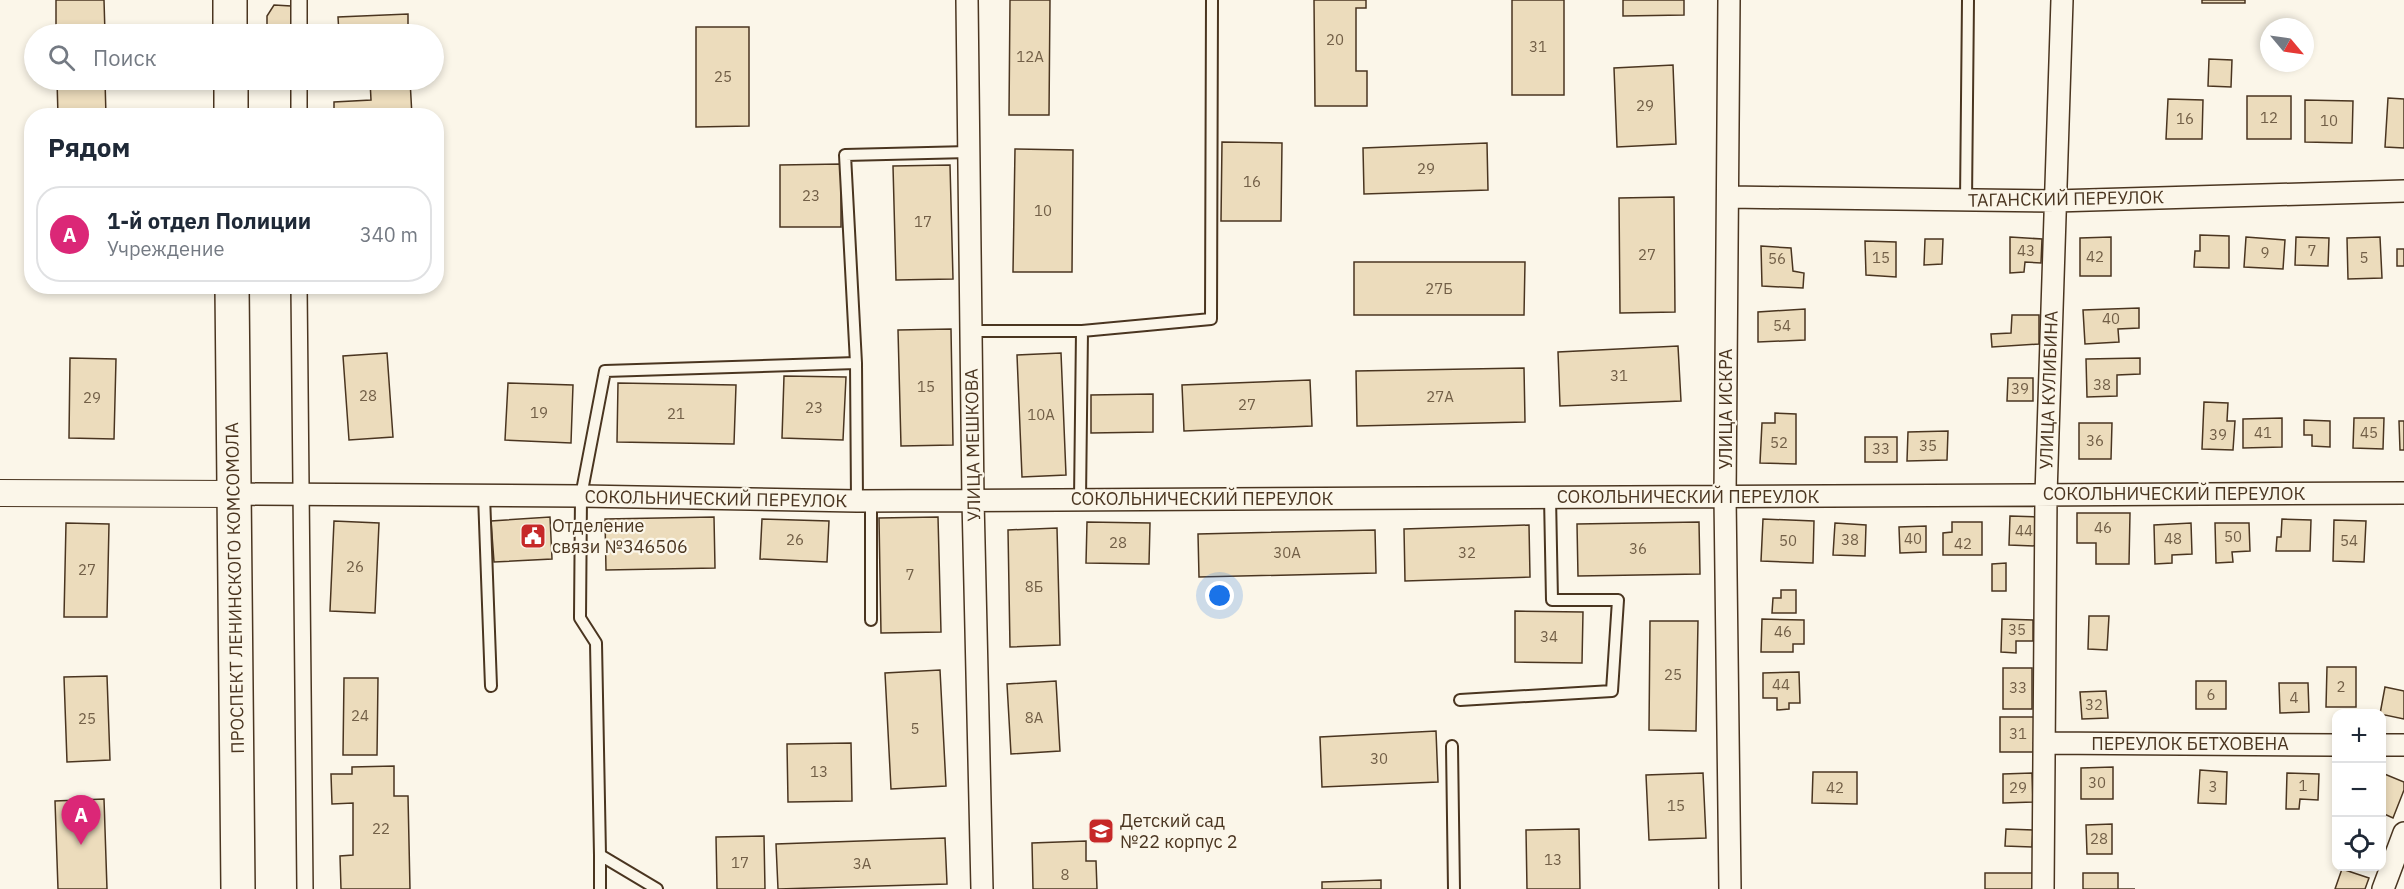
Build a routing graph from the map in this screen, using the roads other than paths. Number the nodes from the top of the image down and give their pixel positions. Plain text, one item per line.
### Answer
1 (230, 0) edge
2 (299, 0) edge
3 (967, 0) edge
4 (1212, 0) edge
5 (1729, 0) edge
6 (1968, 0) edge
7 (2062, 0) edge
8 (230, 24) edge
9 (299, 24) edge
10 (231, 90) edge
11 (299, 90) edge
12 (231, 108) edge
13 (299, 108) edge
14 (969, 152) junction
15 (2404, 191) edge
16 (1728, 197) junction
17 (1966, 201) junction
18 (2055, 201) junction
19 (232, 294) edge
20 (299, 294) edge
21 (971, 331) junction
22 (1082, 331) junction
23 (856, 363) junction
24 (0, 493) edge
25 (300, 493) junction
26 (2404, 493) edge
27 (234, 494) junction
28 (484, 495) junction
29 (2046, 495) junction
30 (581, 496) junction
31 (1725, 496) junction
32 (1550, 497) junction
33 (1080, 499) junction
34 (973, 500) junction
35 (864, 501) junction
36 (871, 620) dead end
37 (491, 686) dead end
38 (1460, 700) dead end
39 (2044, 743) junction
40 (2332, 745) edge
41 (2386, 745) edge
42 (2404, 745) edge
43 (1452, 746) dead end
44 (2404, 833) edge
45 (600, 855) junction
46 (238, 889) edge
47 (305, 889) edge
48 (600, 889) edge
49 (657, 889) edge
50 (982, 889) edge
51 (1454, 889) edge
52 (1730, 889) edge
53 (2043, 889) edge
54 (2383, 889) edge

1 - 8 main road
2 - 9 street
3 - 14 street, УЛИЦА МЕШКОВА
4 - 22 lane
5 - 16 street, УЛИЦА ИСКРА
6 - 17 lane
7 - 18 street, УЛИЦА КУЛИБИНА
10 - 12 main road
11 - 13 street
14 - 21 street, УЛИЦА МЕШКОВА
14 - 23 lane
15 - 18 street, ТАГАНСКИЙ ПЕРЕУЛОК
16 - 17 street, ТАГАНСКИЙ ПЕРЕУЛОК
16 - 31 street, УЛИЦА ИСКРА
17 - 18 street, ТАГАНСКИЙ ПЕРЕУЛОК
18 - 29 street, УЛИЦА КУЛИБИНА
19 - 27 main road, ПРОСПЕКТ ЛЕНИНСКОГО КОМСОМОЛА
20 - 25 street
21 - 22 lane
21 - 34 street, УЛИЦА МЕШКОВА
22 - 33 lane
23 - 30 lane
23 - 35 lane
24 - 27 street, СОКОЛЬНИЧЕСКИЙ ПЕРЕУЛОК
25 - 27 street, СОКОЛЬНИЧЕСКИЙ ПЕРЕУЛОК
25 - 28 street, СОКОЛЬНИЧЕСКИЙ ПЕРЕУЛОК
25 - 47 street
26 - 29 street, СОКОЛЬНИЧЕСКИЙ ПЕРЕУЛОК
27 - 46 main road, ПРОСПЕКТ ЛЕНИНСКОГО КОМСОМОЛА
28 - 30 street, СОКОЛЬНИЧЕСКИЙ ПЕРЕУЛОК
28 - 37 lane
29 - 31 street, СОКОЛЬНИЧЕСКИЙ ПЕРЕУЛОК
29 - 39 street, УЛИЦА КУЛИБИНА
30 - 35 street, СОКОЛЬНИЧЕСКИЙ ПЕРЕУЛОК
30 - 45 lane
31 - 32 street, СОКОЛЬНИЧЕСКИЙ ПЕРЕУЛОК
31 - 52 street, УЛИЦА ИСКРА
32 - 33 street, СОКОЛЬНИЧЕСКИЙ ПЕРЕУЛОК
32 - 38 lane
33 - 34 street, СОКОЛЬНИЧЕСКИЙ ПЕРЕУЛОК
34 - 35 street, СОКОЛЬНИЧЕСКИЙ ПЕРЕУЛОК
34 - 50 street, УЛИЦА МЕШКОВА
35 - 36 lane
39 - 40 street, ПЕРЕУЛОК БЕТХОВЕНА
39 - 53 street, УЛИЦА КУЛИБИНА
41 - 42 street
43 - 51 lane
44 - 54 street
45 - 48 lane
45 - 49 lane

